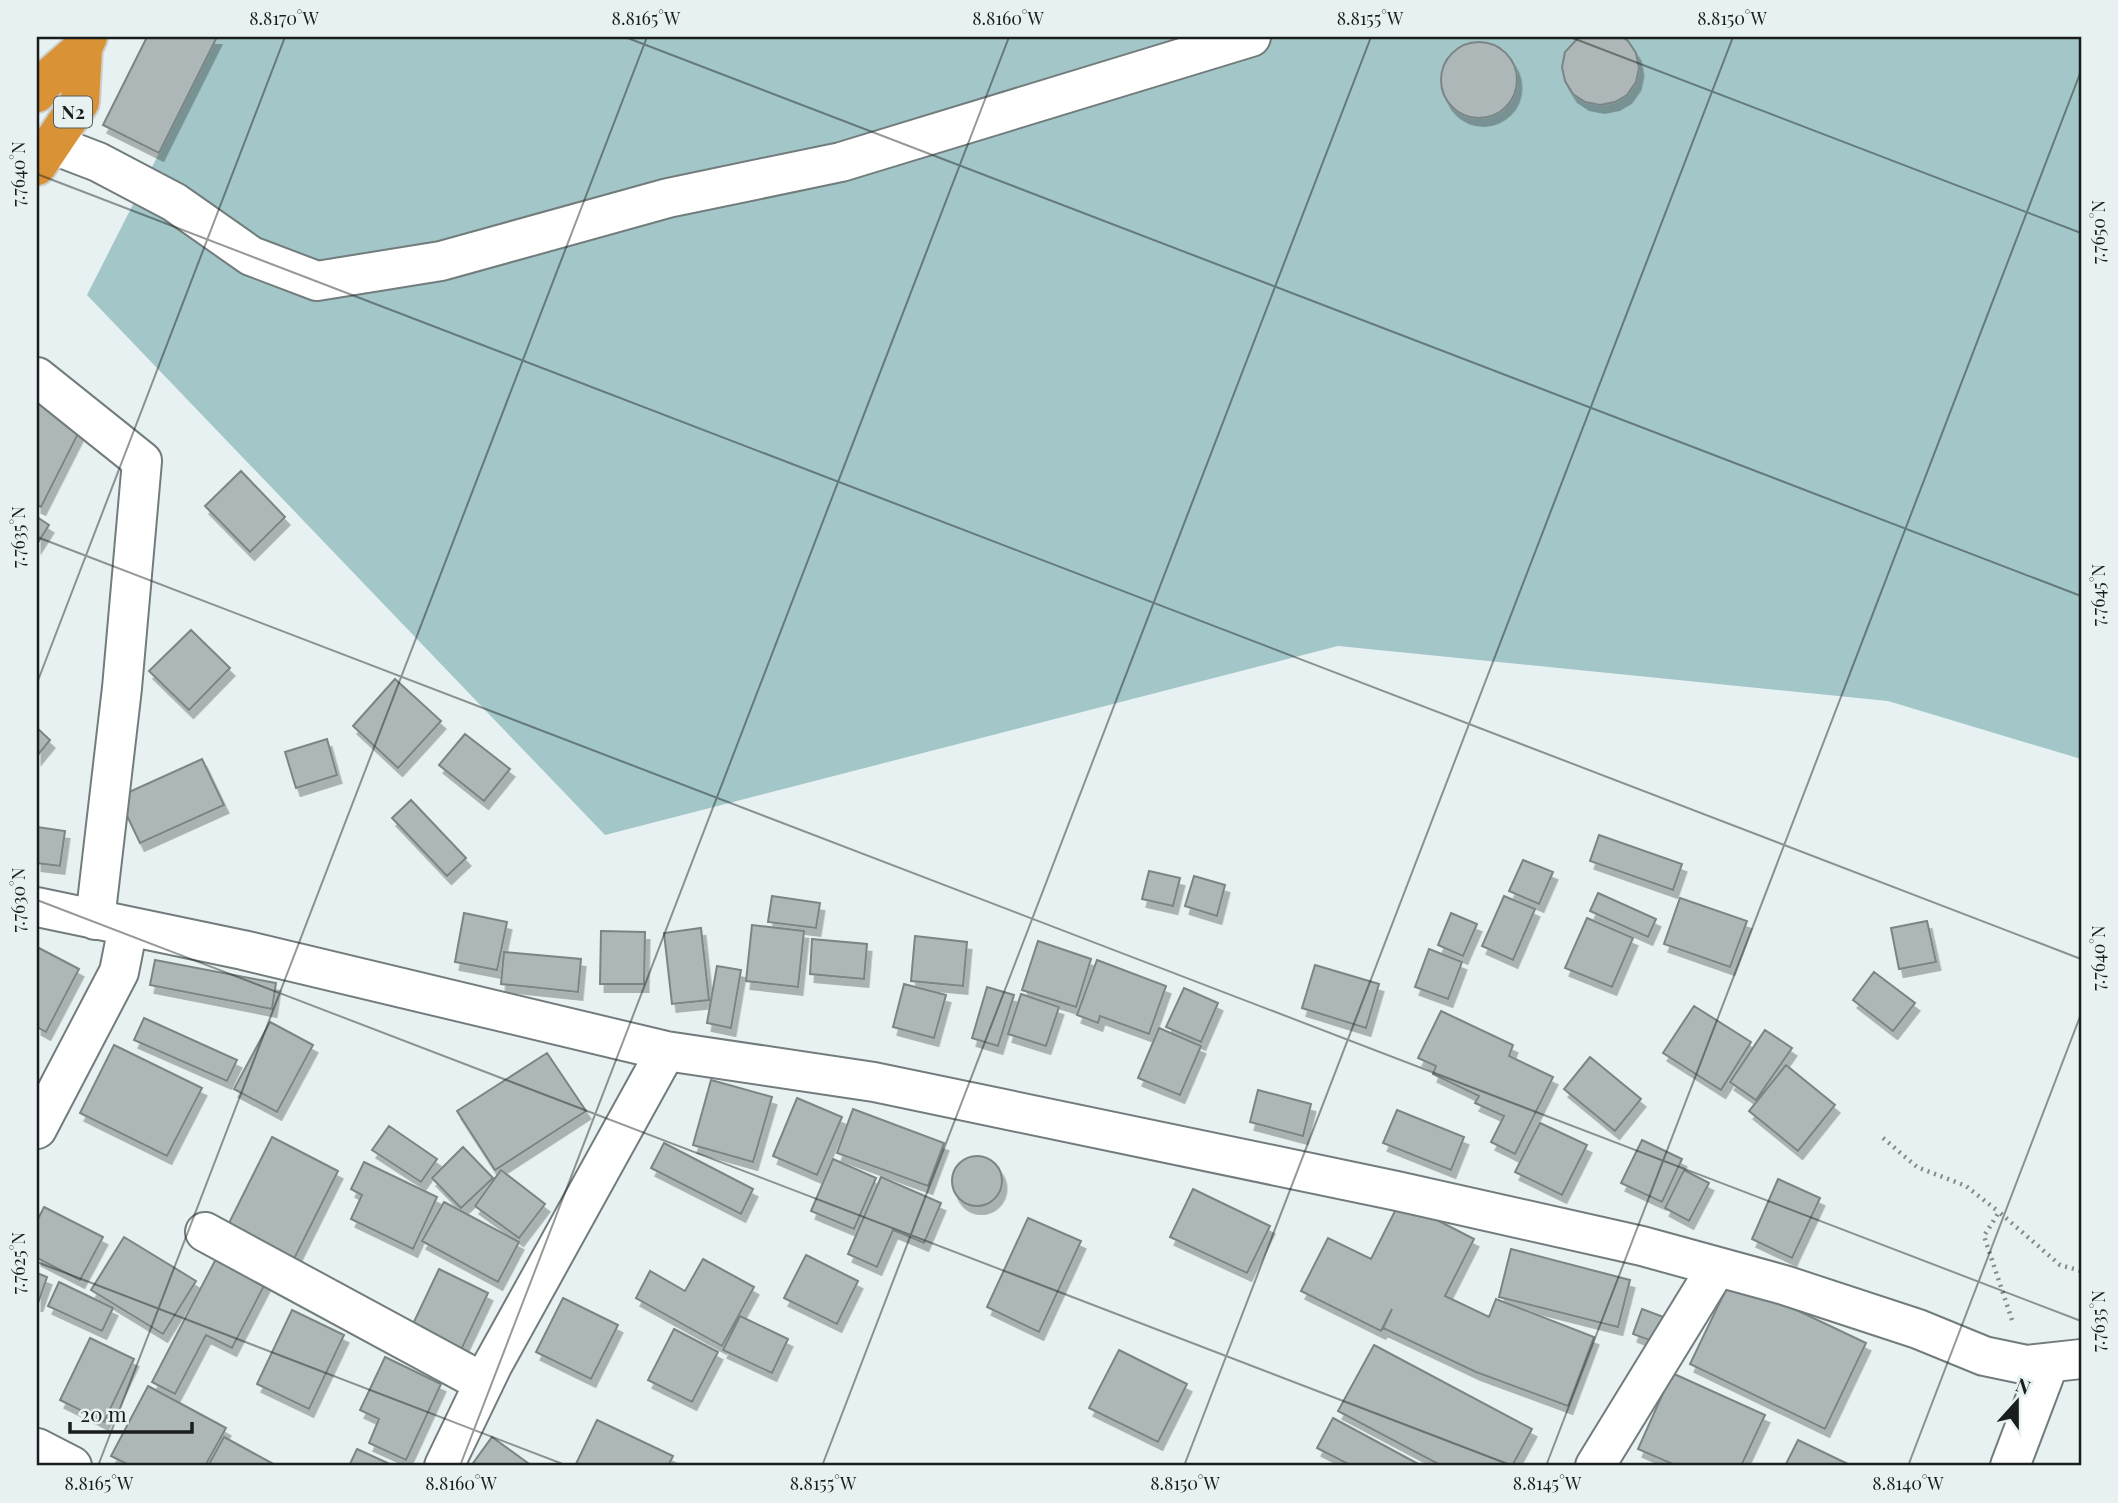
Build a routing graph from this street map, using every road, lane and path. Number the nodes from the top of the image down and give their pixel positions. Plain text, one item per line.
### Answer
1 (1251, 37) edge
2 (86, 42) edge
3 (39, 85) edge
4 (80, 102) junction
5 (44, 155) edge
6 (37, 377) edge
7 (37, 907) edge
8 (111, 923) junction
9 (666, 1051) junction
10 (37, 1129) edge
11 (1883, 1138) dead end
12 (1999, 1212) junction
13 (205, 1233) dead end
14 (1717, 1267) junction
15 (2081, 1271) edge
16 (2052, 1363) edge
17 (484, 1383) junction
18 (37, 1448) edge
19 (72, 1466) edge
20 (444, 1466) edge
21 (1595, 1466) edge
22 (2010, 1466) edge

1 - 5 street
2 - 3 highway, N2
2 - 4 highway, N2
3 - 4 street
4 - 5 highway, N2
6 - 8 street
7 - 8 street
8 - 9 street
8 - 10 street
9 - 14 street
9 - 17 street
11 - 12 path
12 - 15 path
12 - 16 path
13 - 17 street
14 - 16 street
14 - 21 street
16 - 22 street
17 - 20 street
18 - 19 street

